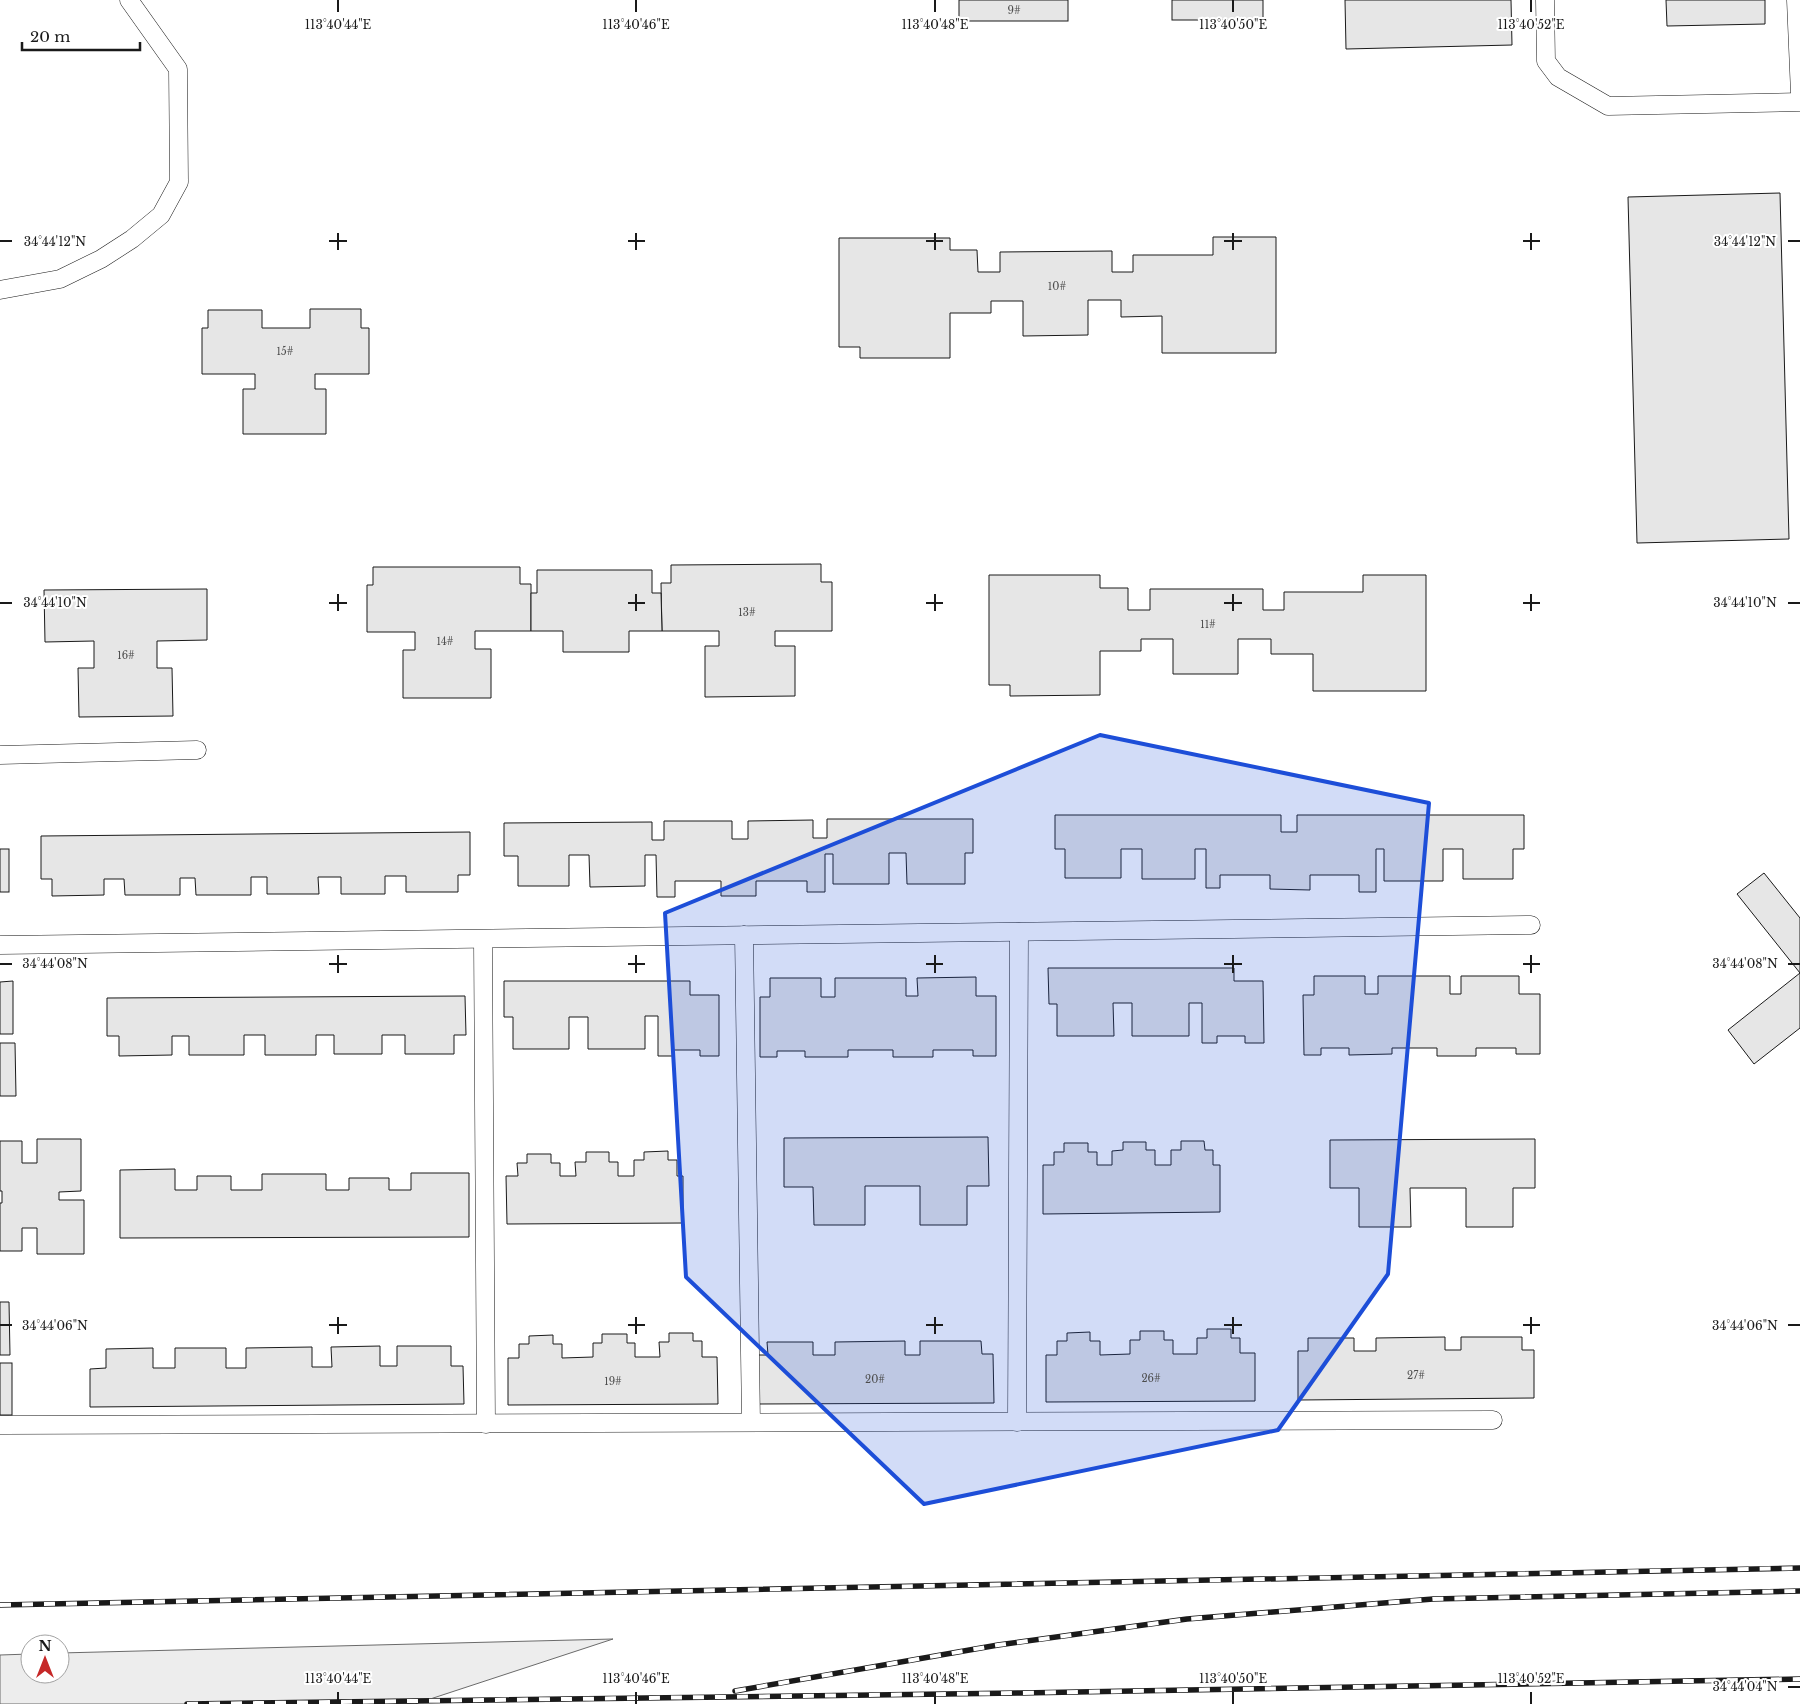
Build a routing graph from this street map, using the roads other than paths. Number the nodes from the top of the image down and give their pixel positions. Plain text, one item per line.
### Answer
1 (129, 0) edge
2 (1546, 0) edge
3 (1796, 0) edge
4 (1800, 94) edge
5 (1800, 102) edge
6 (0, 290) edge
7 (197, 750) dead end
8 (0, 755) edge
9 (1531, 925) dead end
10 (1019, 932) junction
11 (744, 935) junction
12 (483, 940) junction
13 (0, 945) edge
14 (1493, 1420) dead end
15 (750, 1422) junction
16 (1017, 1422) junction
17 (486, 1424) junction
18 (0, 1425) edge

1 - 6 lane
2 - 5 lane
3 - 4 lane
7 - 8 lane
9 - 10 lane
10 - 11 lane
10 - 16 lane
11 - 12 lane
11 - 15 lane
12 - 13 lane
12 - 17 lane
14 - 16 lane
15 - 16 lane
15 - 17 lane
17 - 18 lane

